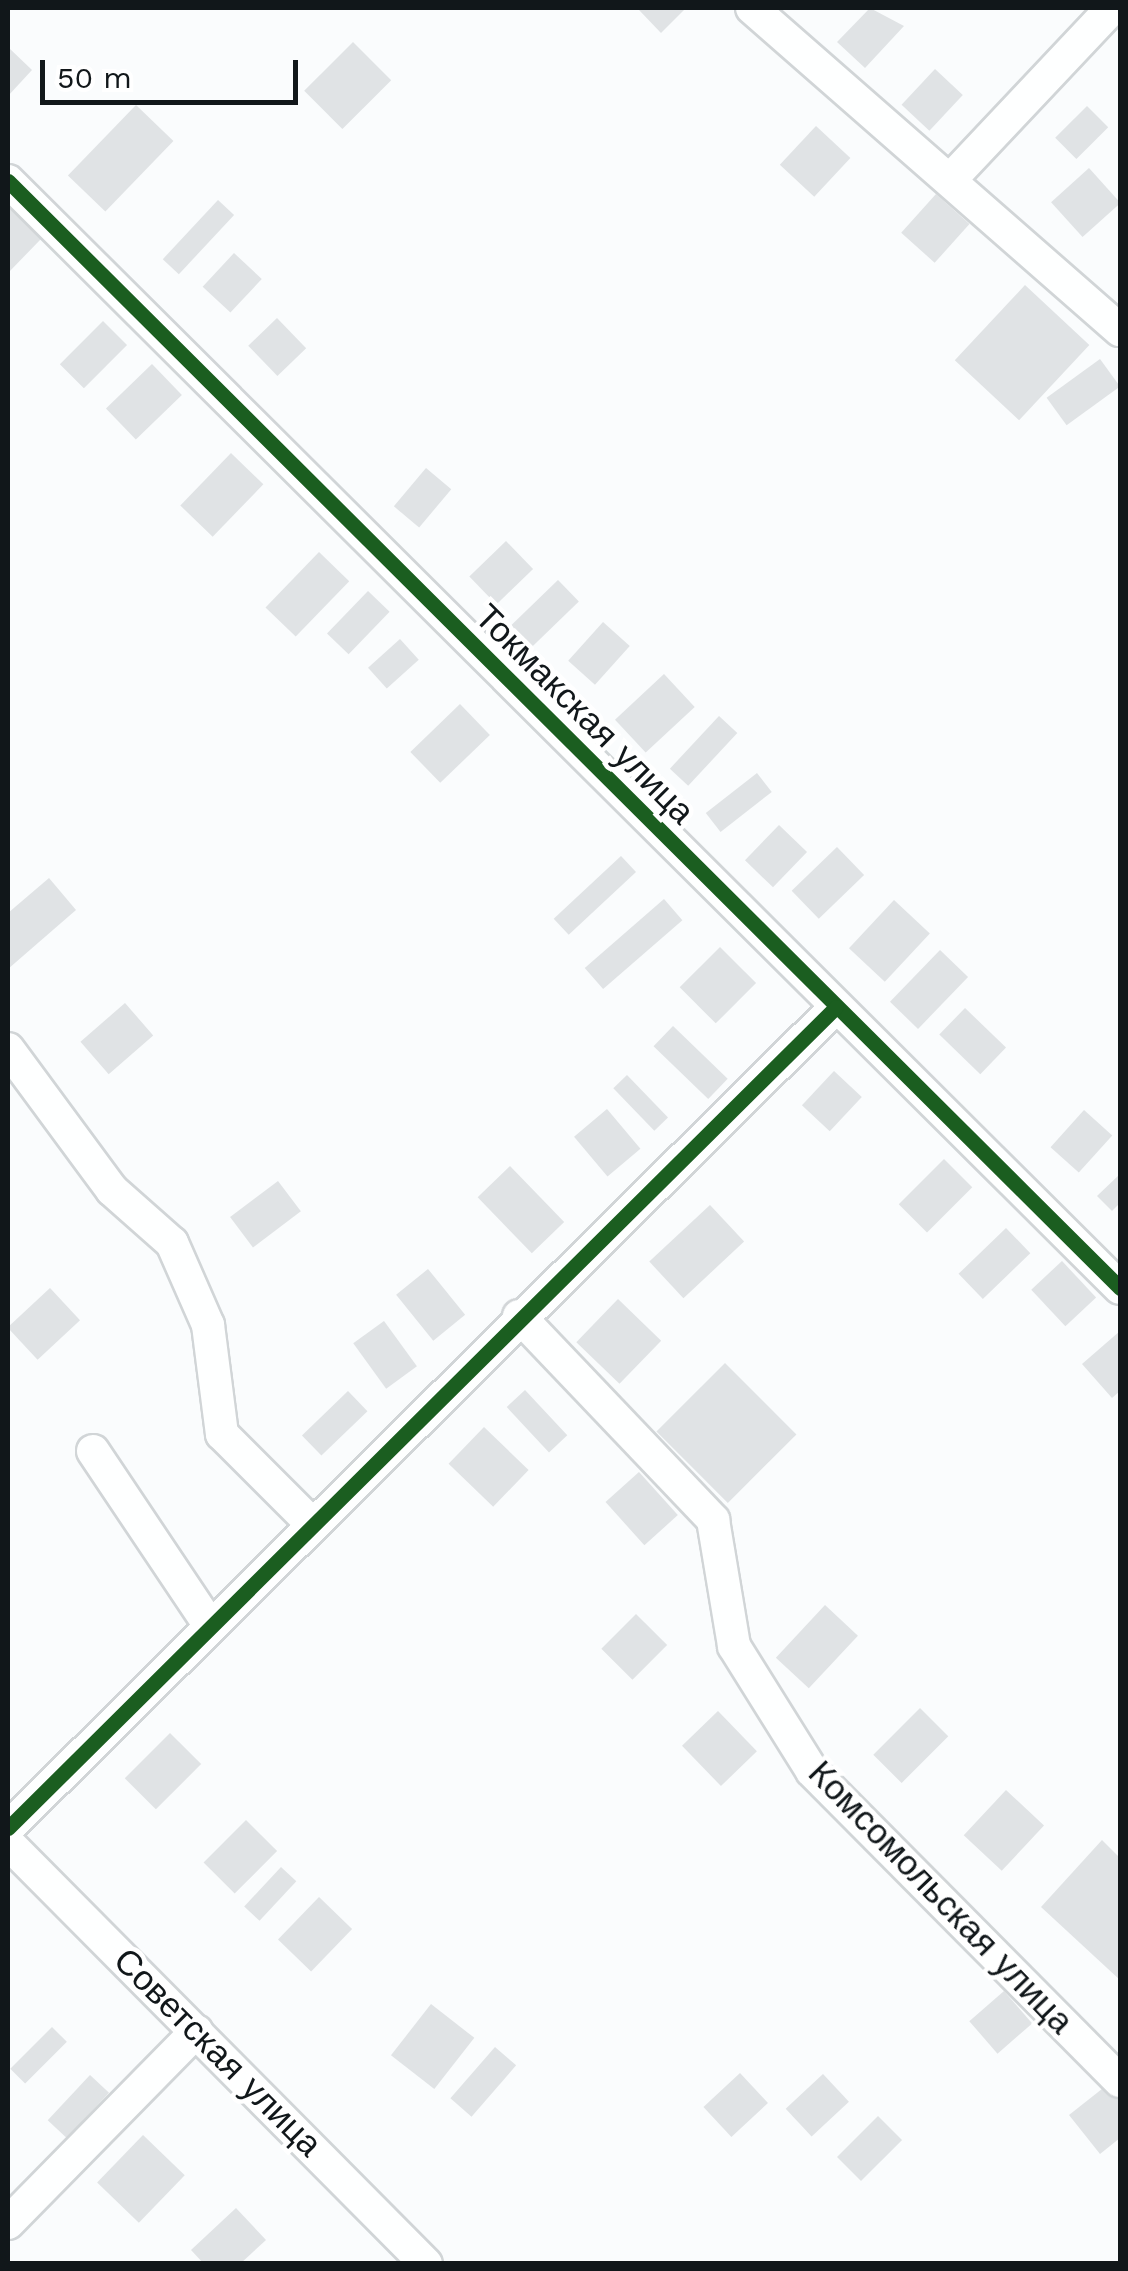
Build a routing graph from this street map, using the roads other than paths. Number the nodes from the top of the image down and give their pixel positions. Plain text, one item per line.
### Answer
1 (752, 8) edge
2 (1112, 8) edge
3 (950, 180) junction
4 (8, 181) edge
5 (1120, 330) edge
6 (836, 1007) junction
7 (8, 1049) edge
8 (1120, 1288) edge
9 (519, 1316) junction
10 (94, 1451) dead end
11 (312, 1524) junction
12 (210, 1626) junction
13 (8, 1828) edge
14 (8, 1843) edge
15 (198, 2030) junction
16 (1120, 2080) edge
17 (8, 2223) edge
18 (426, 2264) edge

1 - 3 street
2 - 3 street
3 - 5 street
4 - 6 street, Токмакская улица
6 - 8 street, Токмакская улица
6 - 9 street
7 - 11 street
9 - 11 street
9 - 16 street, Комсомольская улица
10 - 12 street
11 - 12 street
12 - 13 street
14 - 15 street, Советская улица
15 - 17 street
15 - 18 street, Советская улица

